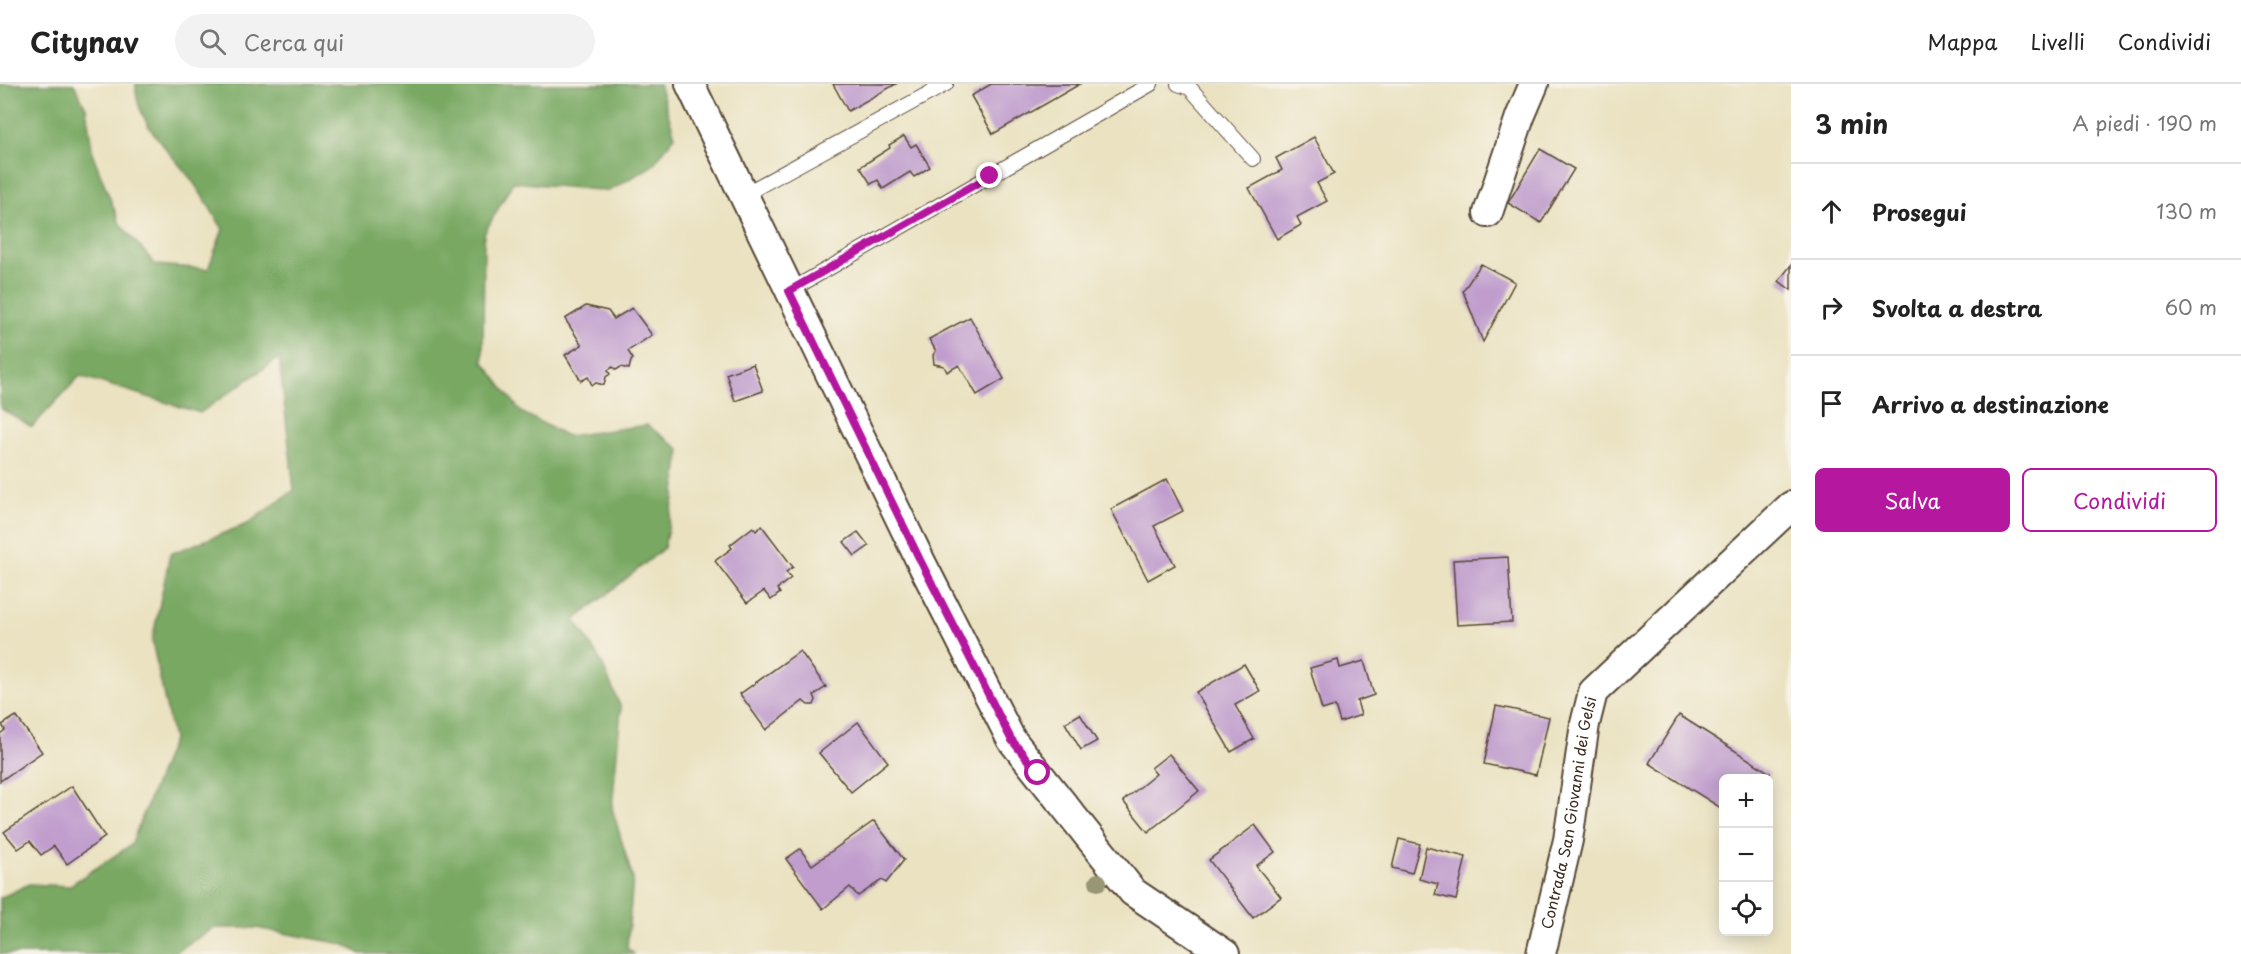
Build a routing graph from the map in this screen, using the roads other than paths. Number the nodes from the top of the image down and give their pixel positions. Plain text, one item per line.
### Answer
1 (690, 84) edge
2 (946, 84) edge
3 (1151, 84) edge
4 (1178, 84) edge
5 (1534, 84) edge
6 (1253, 159) dead end
7 (743, 195) junction
8 (1488, 213) dead end
9 (789, 291) junction
10 (1791, 506) edge
11 (1225, 954) edge
12 (1541, 954) edge

1 - 7 street
2 - 7 lane
3 - 9 lane
4 - 6 lane
5 - 8 street
7 - 9 street
9 - 11 street
10 - 12 street, Contrada San Giovanni dei Gelsi

